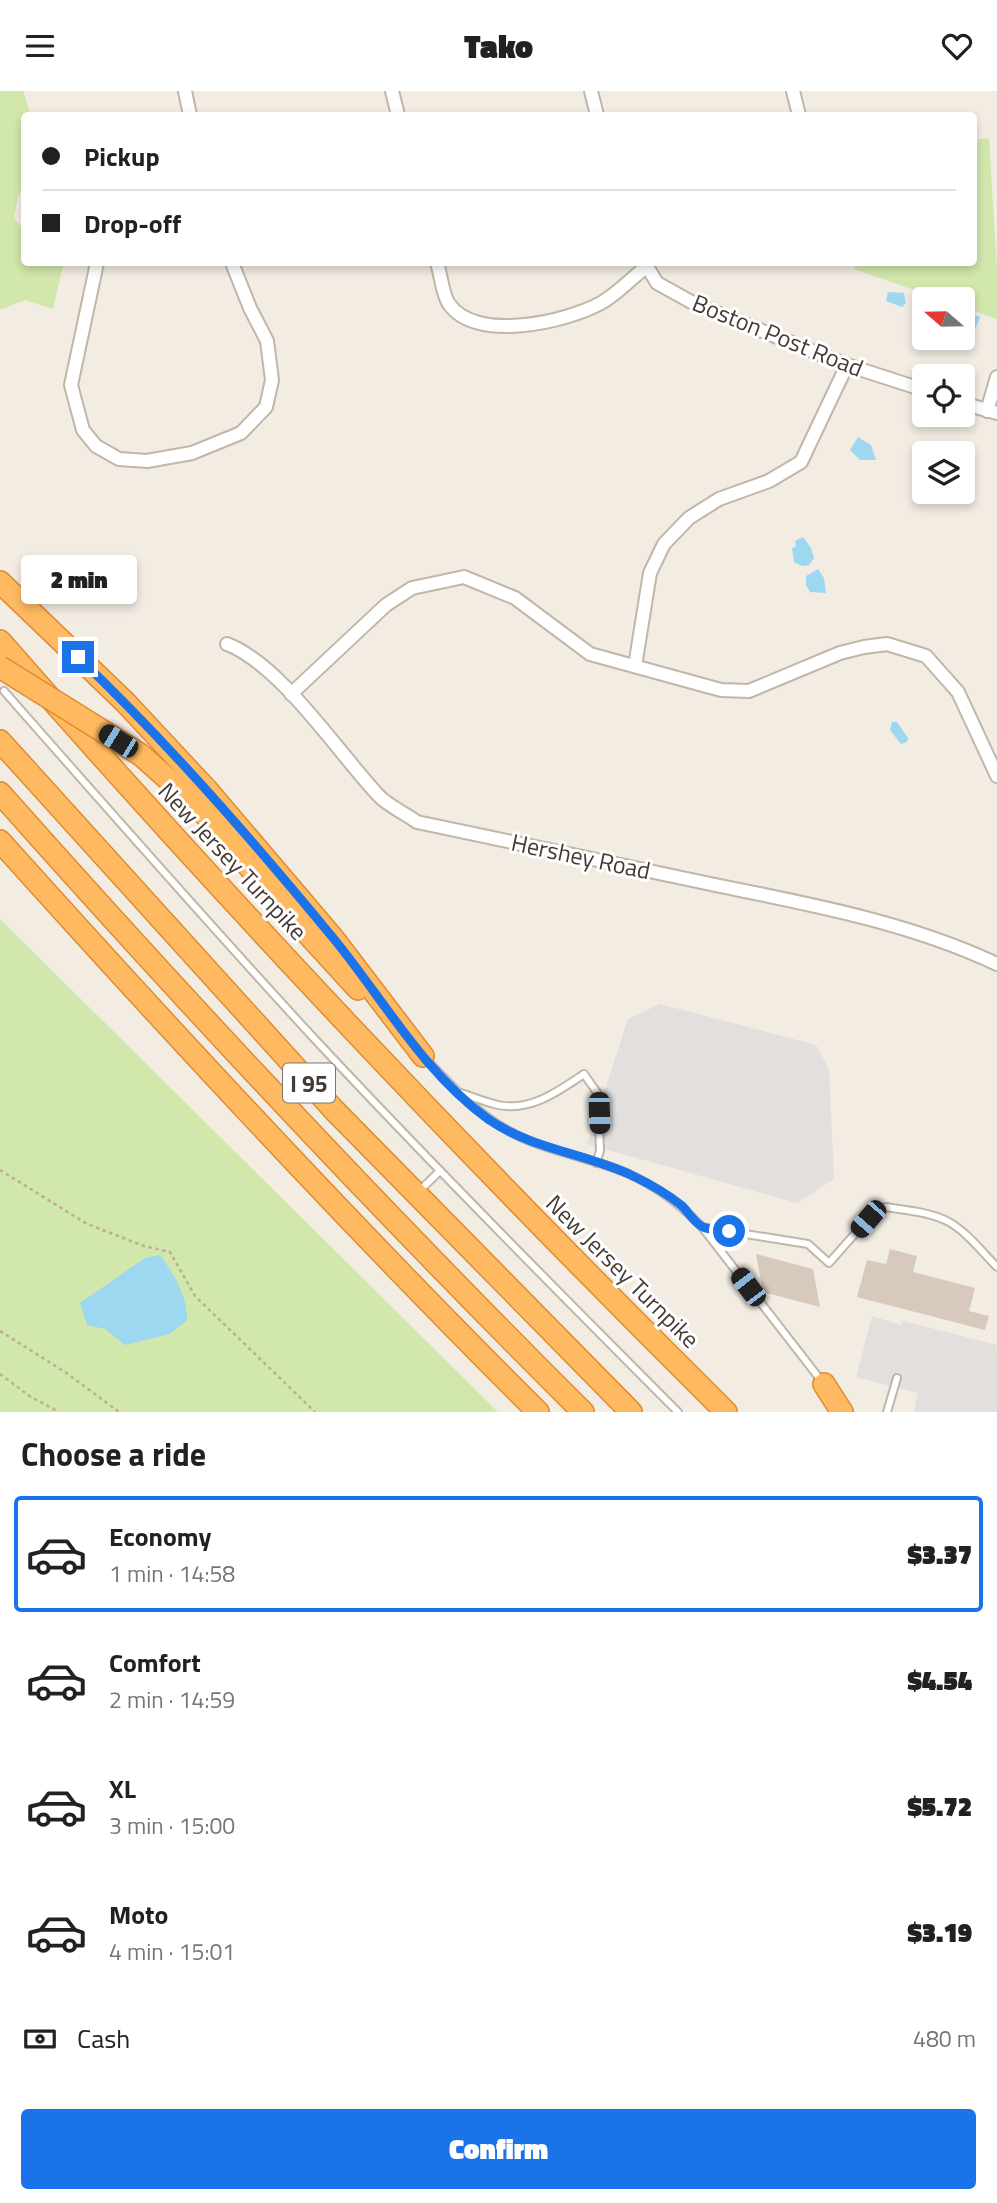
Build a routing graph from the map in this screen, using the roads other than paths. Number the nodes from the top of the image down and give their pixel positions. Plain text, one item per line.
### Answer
1 (185, 91) edge
2 (392, 91) edge
3 (591, 91) edge
4 (793, 91) edge
5 (189, 112) edge
6 (397, 112) edge
7 (596, 112) edge
8 (798, 112) edge
9 (96, 266) edge
10 (233, 266) edge
11 (438, 266) edge
12 (644, 266) edge
13 (647, 266) edge
14 (848, 365) junction
15 (997, 377) edge
16 (912, 386) edge
17 (975, 407) edge
18 (992, 412) edge
19 (0, 582) edge
20 (0, 641) edge
21 (227, 644) dead end
22 (635, 666) junction
23 (0, 667) edge
24 (4, 691) dead end
25 (291, 694) junction
26 (0, 741) edge
27 (997, 776) edge
28 (0, 793) edge
29 (0, 841) edge
30 (997, 963) edge
31 (423, 1056) junction
32 (459, 1093) junction
33 (596, 1163) junction
34 (440, 1171) junction
35 (415, 1195) junction
36 (702, 1227) junction
37 (997, 1267) edge
38 (897, 1378) dead end
39 (824, 1384) junction
40 (538, 1412) edge
41 (583, 1412) edge
42 (631, 1412) edge
43 (678, 1412) edge
44 (726, 1412) edge
45 (842, 1412) edge
46 (851, 1412) edge
47 (887, 1412) edge

1 - 5 street
2 - 6 street
3 - 7 street
4 - 8 street
9 - 10 street
11 - 12 street
13 - 14 street, Boston Post Road
14 - 16 street, Boston Post Road
14 - 22 street
15 - 18 street
17 - 18 street
19 - 31 highway
20 - 44 highway, New Jersey Turnpike / I 95
21 - 25 street, Hershey Road
22 - 25 street
22 - 27 street
23 - 31 highway, bridge
24 - 34 lane
25 - 30 street, Hershey Road
26 - 35 highway, I 95
28 - 41 highway, I 95
29 - 40 highway, I 95
31 - 32 lane
32 - 33 lane
32 - 33 lane
33 - 36 lane
34 - 35 lane
34 - 43 lane
35 - 42 highway, I 95
36 - 37 lane
36 - 39 lane
38 - 47 lane
39 - 45 highway
39 - 46 lane

